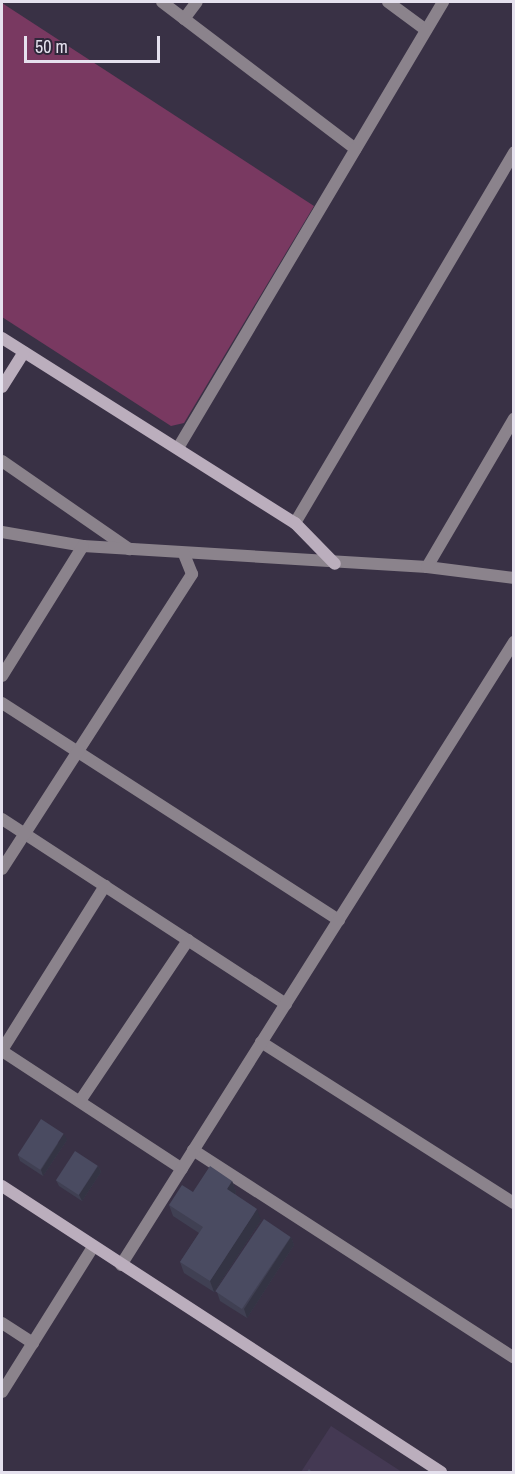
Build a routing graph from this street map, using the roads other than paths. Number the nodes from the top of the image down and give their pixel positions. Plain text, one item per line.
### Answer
1 (162, 2) edge
2 (197, 2) edge
3 (388, 2) edge
4 (443, 2) edge
5 (184, 19) junction
6 (426, 30) junction
7 (356, 149) junction
8 (513, 152) edge
9 (2, 338) edge
10 (24, 352) junction
11 (2, 387) edge
12 (513, 418) edge
13 (178, 448) junction
14 (2, 462) edge
15 (295, 523) junction
16 (2, 532) edge
17 (83, 546) junction
18 (129, 549) junction
19 (184, 554) junction
20 (335, 564) junction
21 (427, 567) junction
22 (513, 578) edge
23 (513, 642) edge
24 (2, 676) edge
25 (2, 703) edge
26 (77, 750) junction
27 (2, 819) edge
28 (24, 834) junction
29 (2, 869) edge
30 (105, 886) junction
31 (339, 920) junction
32 (188, 940) junction
33 (286, 1004) junction
34 (261, 1042) junction
35 (2, 1050) edge
36 (80, 1101) junction
37 (193, 1150) junction
38 (182, 1169) junction
39 (2, 1186) edge
40 (513, 1203) edge
41 (93, 1247) junction
42 (121, 1265) junction
43 (2, 1323) edge
44 (33, 1343) junction
45 (513, 1358) edge
46 (2, 1392) edge
47 (441, 1473) edge

1 - 5 street
2 - 5 street
3 - 6 street
4 - 6 street
5 - 7 street
6 - 7 street
7 - 13 street
8 - 15 street
9 - 10 street
10 - 11 street
10 - 13 street
12 - 21 street
13 - 15 street
14 - 18 street
15 - 20 street
16 - 17 street
17 - 18 street
17 - 24 street
18 - 19 street
19 - 20 street
19 - 26 street
20 - 21 street
21 - 22 street
23 - 31 street
25 - 26 street
26 - 28 street
26 - 31 street
27 - 28 street
28 - 29 street
28 - 30 street
30 - 32 street
30 - 35 street
31 - 33 street
32 - 33 street
32 - 36 street
33 - 34 street
34 - 37 street
34 - 40 street
35 - 36 street
36 - 38 street
37 - 38 street
37 - 45 street
38 - 42 street
39 - 41 street
41 - 42 street
41 - 44 street
42 - 47 street
43 - 44 street
44 - 46 street

